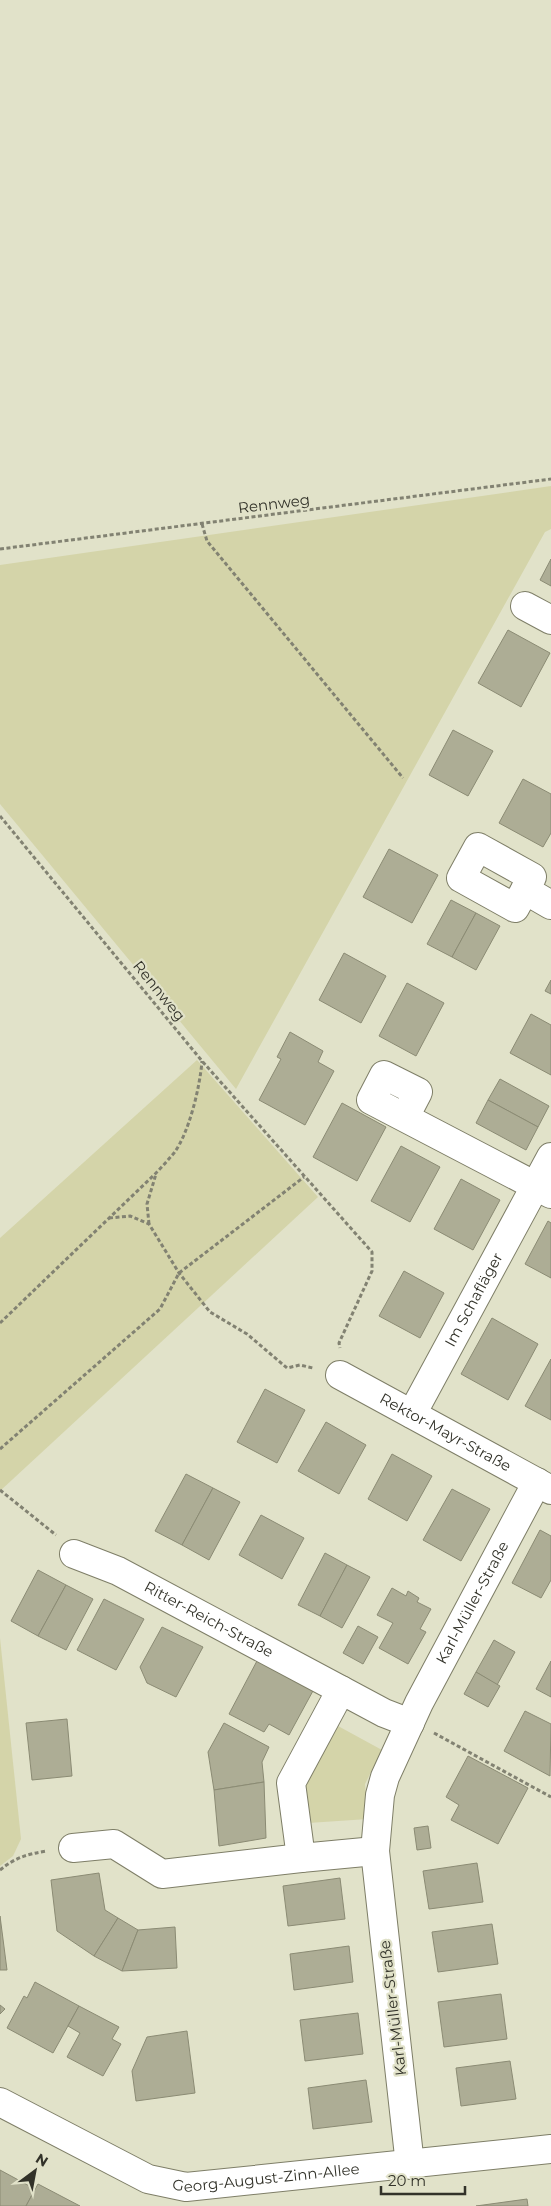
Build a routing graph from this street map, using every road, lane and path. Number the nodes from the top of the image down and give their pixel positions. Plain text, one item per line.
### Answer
1 (551, 479) edge
2 (202, 524) junction
3 (0, 550) edge
4 (525, 606) dead end
5 (551, 620) edge
6 (403, 778) dead end
7 (0, 816) edge
8 (524, 890) dead end
9 (551, 905) edge
10 (202, 1061) junction
11 (405, 1117) dead end
12 (551, 1157) edge
13 (156, 1174) junction
14 (304, 1177) junction
15 (543, 1190) edge
16 (109, 1218) junction
17 (149, 1224) junction
18 (179, 1273) junction
19 (0, 1323) edge
20 (340, 1375) junction
21 (412, 1414) junction
22 (0, 1449) edge
23 (544, 1486) edge
24 (0, 1490) edge
25 (74, 1554) joint
26 (341, 1690) junction
27 (410, 1724) junction
28 (551, 1796) edge
29 (73, 1848) joint
30 (375, 1851) junction
31 (301, 1858) junction
32 (0, 1870) edge
33 (0, 2102) edge
34 (551, 2149) edge
35 (410, 2165) junction

1 - 2 path, Rennweg
2 - 3 path, Rennweg
2 - 6 path
4 - 5 street
7 - 10 path, Rennweg
8 - 9 street
10 - 13 path
10 - 14 path, Rennweg
11 - 15 street
12 - 15 street, Im Schafläger
13 - 16 path
13 - 17 path
14 - 18 path
14 - 20 path, Rennweg
15 - 21 street, Im Schafläger
16 - 17 path
16 - 19 path
17 - 18 path
18 - 20 path
18 - 22 path
20 - 21 street, Rektor-Mayr-Straße
21 - 23 street, Rektor-Mayr-Straße
23 - 27 street, Karl-Müller-Straße
24 - 25 path
25 - 26 street, Ritter-Reich-Straße
26 - 27 street
26 - 31 street
27 - 28 path
27 - 30 street, Karl-Müller-Straße
29 - 31 street
29 - 32 path
30 - 31 street
30 - 35 street, Karl-Müller-Straße
33 - 35 street, Georg-August-Zinn-Allee
34 - 35 street, Georg-August-Zinn-Allee

